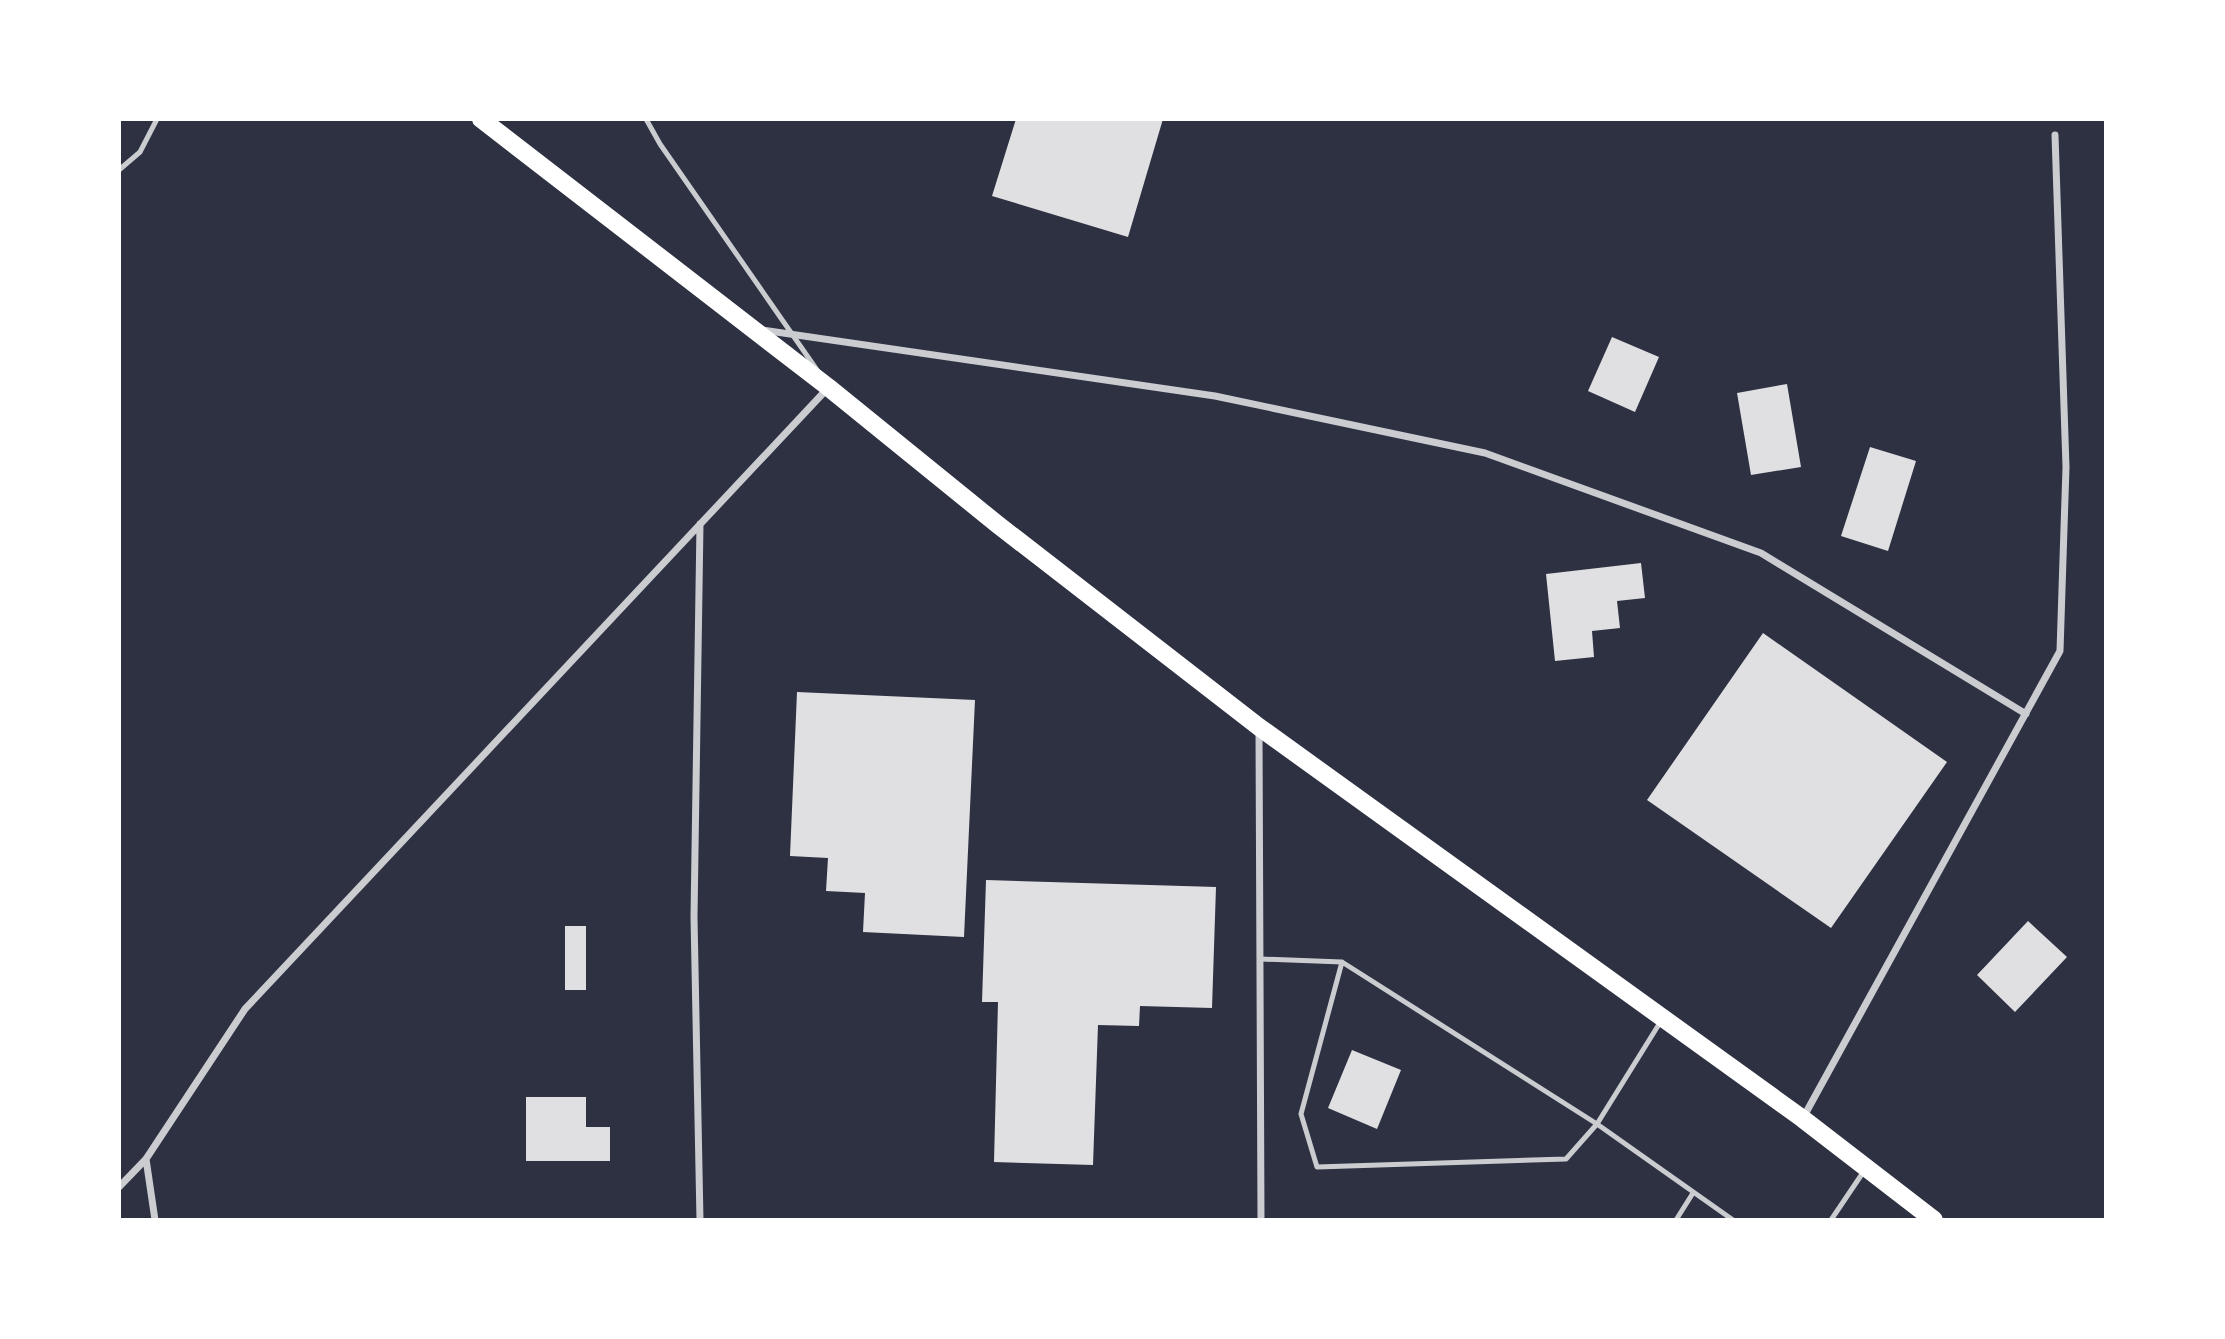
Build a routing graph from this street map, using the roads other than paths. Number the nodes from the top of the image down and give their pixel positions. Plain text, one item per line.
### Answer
1 (157, 119) edge
2 (481, 119) edge
3 (646, 119) edge
4 (2055, 135) dead end
5 (119, 170) edge
6 (751, 329) junction
7 (793, 334) junction
8 (828, 387) junction
9 (700, 524) junction
10 (2026, 714) junction
11 (1259, 727) junction
12 (1261, 959) junction
13 (1342, 962) junction
14 (1663, 1018) junction
15 (1802, 1119) junction
16 (1597, 1124) junction
17 (146, 1159) junction
18 (1866, 1168) junction
19 (119, 1187) edge
20 (1693, 1193) junction
21 (155, 1220) edge
22 (700, 1220) edge
23 (1261, 1220) edge
24 (1676, 1220) edge
25 (1733, 1220) edge
26 (1831, 1220) edge
27 (1934, 1220) edge

1 - 5 lane
2 - 6 main road
3 - 7 lane
4 - 10 street
6 - 7 street
6 - 8 main road
7 - 8 lane
7 - 10 street
8 - 9 street
8 - 11 main road
9 - 17 street
9 - 22 street
10 - 15 street
11 - 12 street
11 - 14 main road
12 - 13 lane
12 - 23 street
13 - 16 lane
13 - 16 lane
14 - 15 main road
14 - 16 lane
15 - 18 main road
16 - 20 lane
17 - 19 street
17 - 21 street
18 - 26 lane
18 - 27 main road
20 - 24 lane
20 - 25 lane

